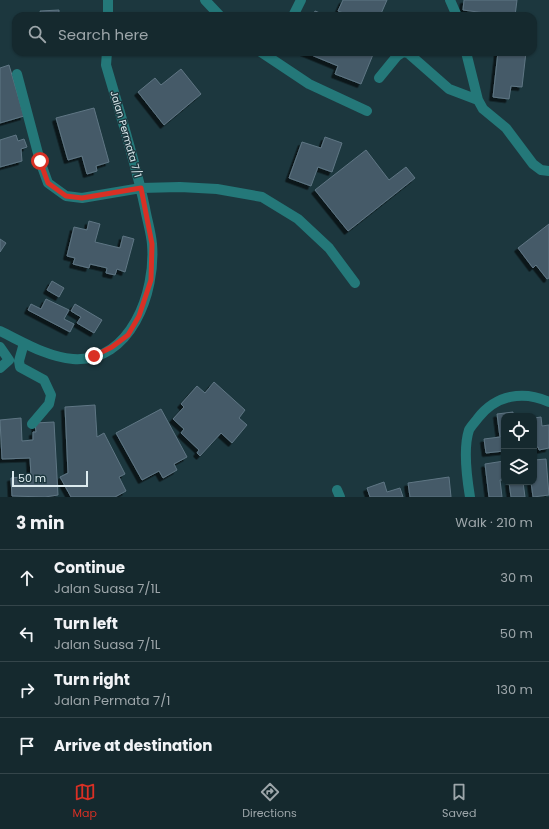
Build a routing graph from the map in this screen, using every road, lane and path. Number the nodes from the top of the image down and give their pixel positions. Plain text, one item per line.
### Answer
1 (108, 0) edge
2 (205, 0) edge
3 (301, 0) edge
4 (450, 0) edge
5 (108, 12) edge
6 (216, 12) edge
7 (295, 12) edge
8 (455, 12) edge
9 (107, 56) edge
10 (273, 56) edge
11 (397, 56) edge
12 (411, 56) edge
13 (467, 56) edge
14 (17, 74) dead end
15 (379, 78) dead end
16 (478, 100) junction
17 (367, 111) dead end
18 (549, 171) edge
19 (141, 188) junction
20 (355, 283) dead end
21 (0, 331) edge
22 (24, 343) junction
23 (0, 347) edge
24 (0, 368) edge
25 (549, 402) edge
26 (32, 424) dead end
27 (470, 497) edge

1 - 5 street
2 - 6 street
3 - 7 street
4 - 8 street
9 - 19 street, Jalan Permata 7/1
10 - 17 street
11 - 15 street
12 - 16 street
13 - 16 street
14 - 19 street
16 - 18 street
19 - 20 street
19 - 22 street, Jalan Permata 7/1
21 - 22 street, Jalan Permata 7/1
22 - 26 street
23 - 24 street
25 - 27 street

